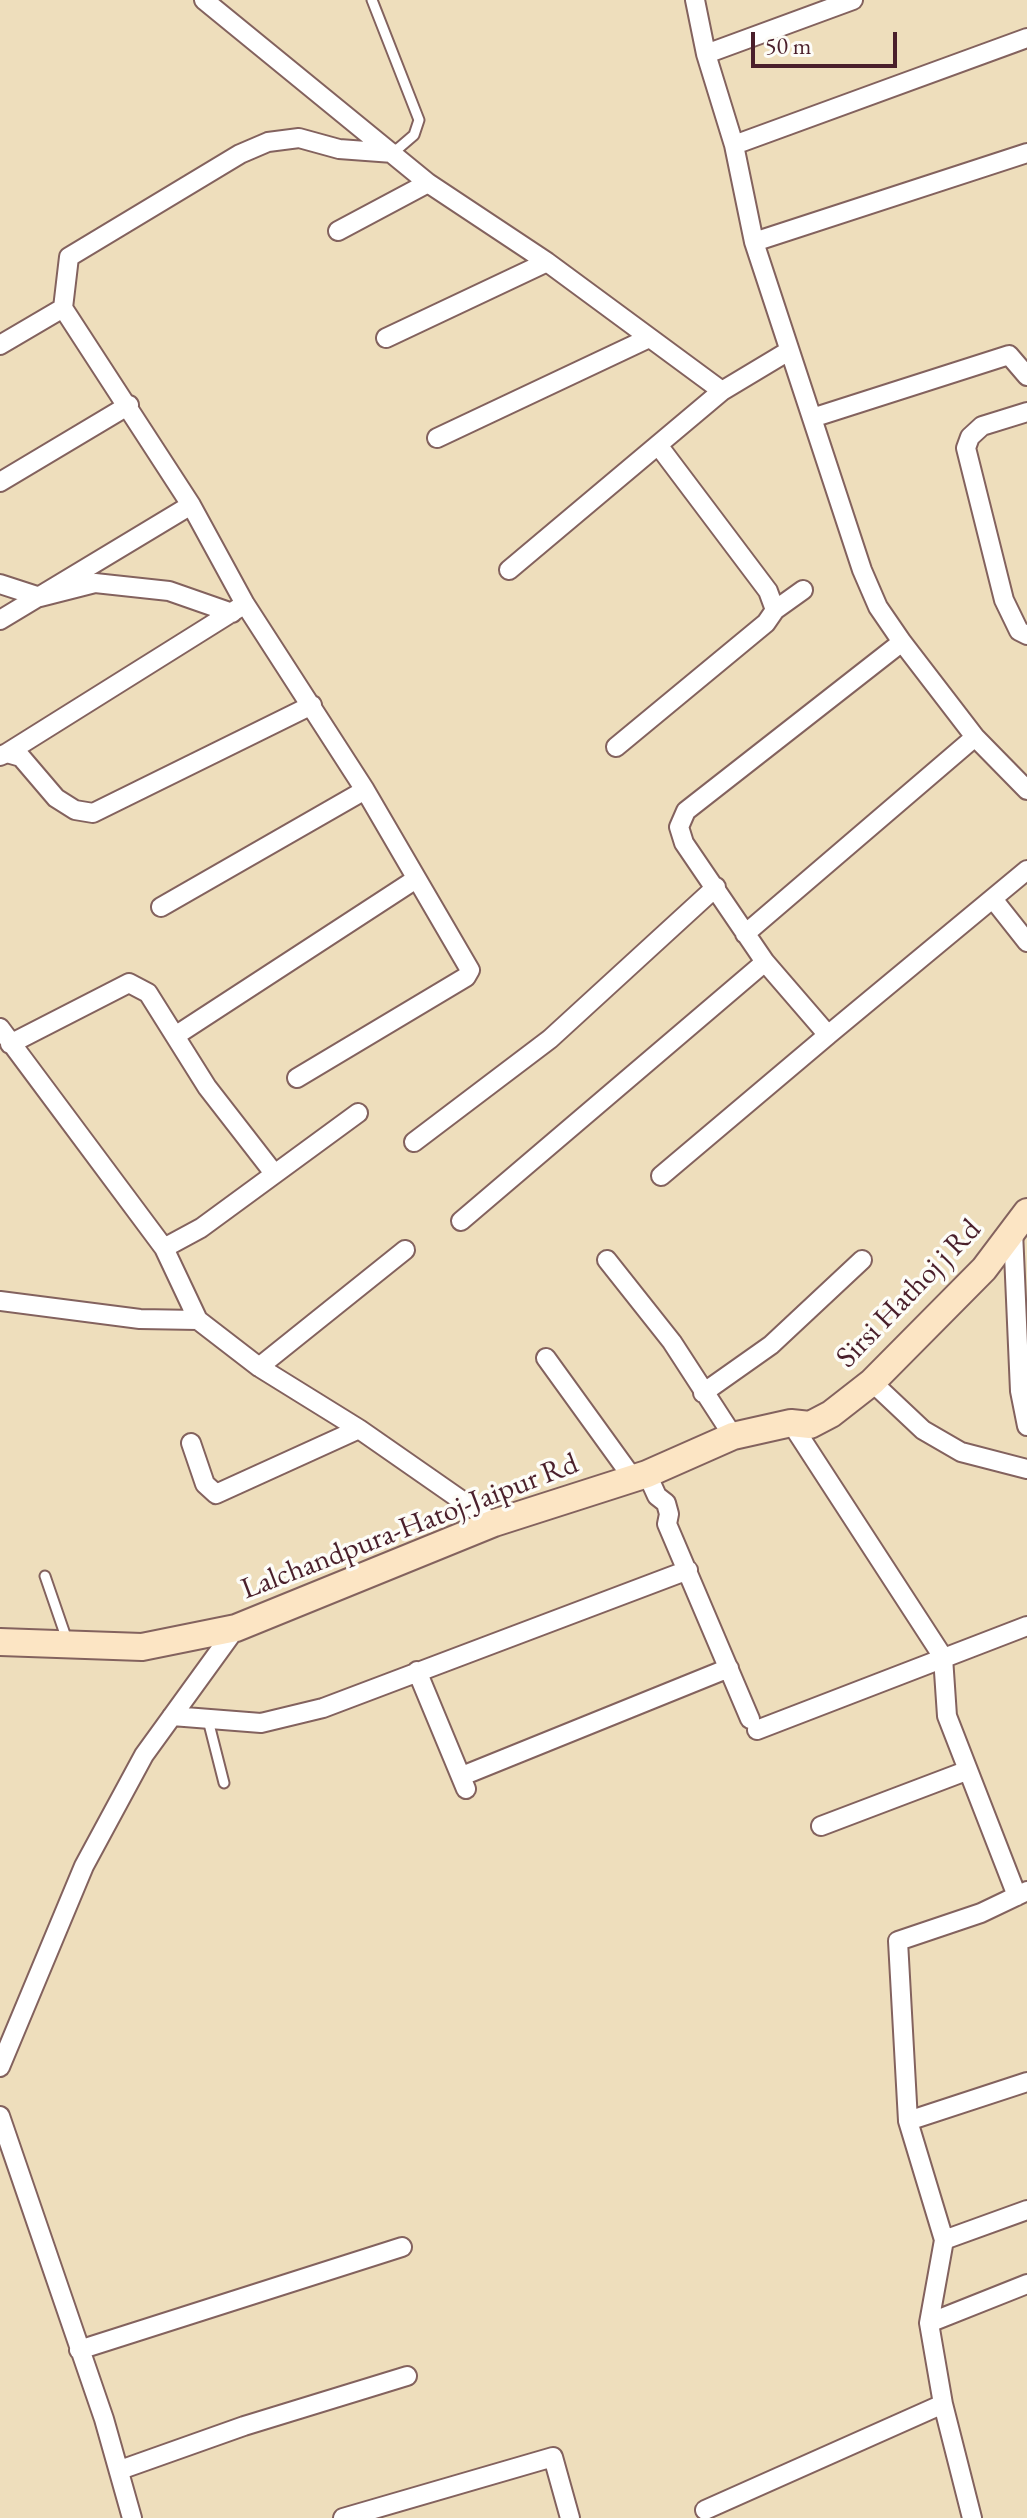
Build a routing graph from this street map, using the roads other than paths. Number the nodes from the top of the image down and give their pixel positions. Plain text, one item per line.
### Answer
1 (204, 0) edge
2 (372, 0) edge
3 (695, 0) edge
4 (853, 0) edge
5 (1027, 38) edge
6 (706, 54) junction
7 (734, 145) junction
8 (393, 153) junction
9 (1027, 153) edge
10 (428, 183) junction
11 (338, 231) dead end
12 (754, 242) junction
13 (547, 262) junction
14 (63, 308) junction
15 (386, 338) dead end
16 (649, 338) junction
17 (0, 345) edge
18 (787, 352) junction
19 (1027, 376) edge
20 (722, 391) junction
21 (129, 405) junction
22 (1027, 412) edge
23 (812, 418) junction
24 (437, 438) dead end
25 (658, 445) junction
26 (0, 482) edge
27 (191, 505) junction
28 (509, 570) dead end
29 (0, 584) edge
30 (803, 590) dead end
31 (40, 597) junction
32 (238, 608) junction
33 (775, 610) junction
34 (0, 620) edge
35 (1027, 635) edge
36 (902, 642) junction
37 (312, 705) junction
38 (975, 737) junction
39 (616, 747) dead end
40 (3, 755) edge
41 (365, 790) junction
42 (1027, 790) edge
43 (1027, 870) edge
44 (416, 879) junction
45 (716, 887) junction
46 (993, 899) junction
47 (161, 907) dead end
48 (745, 934) junction
49 (1027, 942) edge
50 (765, 962) junction
51 (0, 1028) edge
52 (828, 1035) junction
53 (175, 1036) junction
54 (10, 1044) junction
55 (297, 1078) dead end
56 (358, 1113) dead end
57 (414, 1142) dead end
58 (273, 1172) junction
59 (661, 1176) dead end
60 (461, 1221) dead end
61 (1020, 1222) edge
62 (164, 1248) junction
63 (405, 1250) dead end
64 (607, 1260) dead end
65 (862, 1260) dead end
66 (0, 1301) edge
67 (198, 1320) junction
68 (546, 1358) dead end
69 (259, 1367) junction
70 (872, 1382) junction
71 (703, 1393) junction
72 (831, 1414) joint
73 (791, 1423) junction
74 (1027, 1426) edge
75 (359, 1429) junction
76 (733, 1436) junction
77 (191, 1443) dead end
78 (1027, 1469) edge
79 (645, 1482) junction
80 (494, 1523) junction
81 (688, 1570) junction
82 (45, 1576) dead end
83 (1027, 1626) edge
84 (236, 1628) junction
85 (0, 1642) edge
86 (70, 1647) junction
87 (943, 1657) junction
88 (729, 1668) junction
89 (417, 1671) junction
90 (172, 1716) junction
91 (208, 1720) junction
92 (966, 1771) junction
93 (224, 1783) dead end
94 (821, 1826) dead end
95 (1022, 1893) edge
96 (0, 2067) edge
97 (1027, 2082) edge
98 (0, 2116) edge
99 (908, 2121) junction
100 (1027, 2210) edge
101 (944, 2240) junction
102 (402, 2247) dead end
103 (1027, 2284) edge
104 (929, 2323) junction
105 (79, 2350) junction
106 (407, 2376) dead end
107 (943, 2404) junction
108 (120, 2470) junction
109 (705, 2510) dead end
110 (132, 2518) edge
111 (343, 2518) edge
112 (570, 2518) edge
113 (972, 2518) edge

1 - 8 street
2 - 8 lane
3 - 6 street
4 - 6 street
5 - 7 street
6 - 7 street
7 - 12 street
8 - 10 street
8 - 14 street
9 - 12 street
10 - 11 street
10 - 13 street
12 - 18 street
13 - 15 street
13 - 16 street
14 - 17 street
14 - 21 street
16 - 20 street
16 - 24 street
18 - 20 street
18 - 23 street
19 - 23 street
20 - 25 street
21 - 26 street
21 - 27 street
22 - 35 street
23 - 36 street
25 - 28 street
25 - 33 street
27 - 31 street
27 - 32 street
29 - 31 street
30 - 33 street
31 - 32 street
31 - 34 street
32 - 37 street
32 - 40 street
33 - 39 street
36 - 38 street
36 - 45 street
37 - 40 street
37 - 41 street
38 - 42 street
38 - 48 street
41 - 44 street
41 - 47 street
43 - 46 street
44 - 53 street
44 - 55 street
45 - 48 street
45 - 57 street
46 - 49 street
46 - 52 street
48 - 50 street
50 - 52 street
50 - 60 street
51 - 54 street
52 - 59 street
53 - 54 street
53 - 58 street
54 - 62 street
56 - 58 street
58 - 62 street
61 - 70 street, Sirsi Hathoj j Rd
61 - 74 street
62 - 67 street
63 - 69 street
64 - 71 street
65 - 71 street
66 - 67 street
67 - 69 street
68 - 79 street
69 - 75 street
70 - 72 street, Sirsi Hathoj j Rd
70 - 78 street
71 - 76 street
72 - 73 street, Lalchandpura-Hatoj-Jaipur Rd
73 - 76 street, Lalchandpura-Hatoj-Jaipur Rd
73 - 87 street
75 - 77 street
75 - 80 street
76 - 79 street, Lalchandpura-Hatoj-Jaipur Rd
79 - 80 street, Lalchandpura-Hatoj-Jaipur Rd
79 - 81 street
80 - 84 street, Lalchandpura-Hatoj-Jaipur Rd
81 - 88 street
81 - 89 street
82 - 86 lane
83 - 87 street
84 - 86 street, Lalchandpura-Hatoj-Jaipur Rd
84 - 90 street
85 - 86 street, Lalchandpura-Hatoj-Jaipur Rd
87 - 88 street
87 - 92 street
88 - 89 street
89 - 91 street
90 - 91 street
90 - 96 street
91 - 93 lane
92 - 94 street
92 - 95 street
95 - 99 street
97 - 99 street
98 - 105 street
99 - 101 street
100 - 101 street
101 - 104 street
102 - 105 street
103 - 104 street
104 - 107 street
105 - 108 street
106 - 108 street
107 - 109 street
107 - 113 street
108 - 110 street
111 - 112 street

